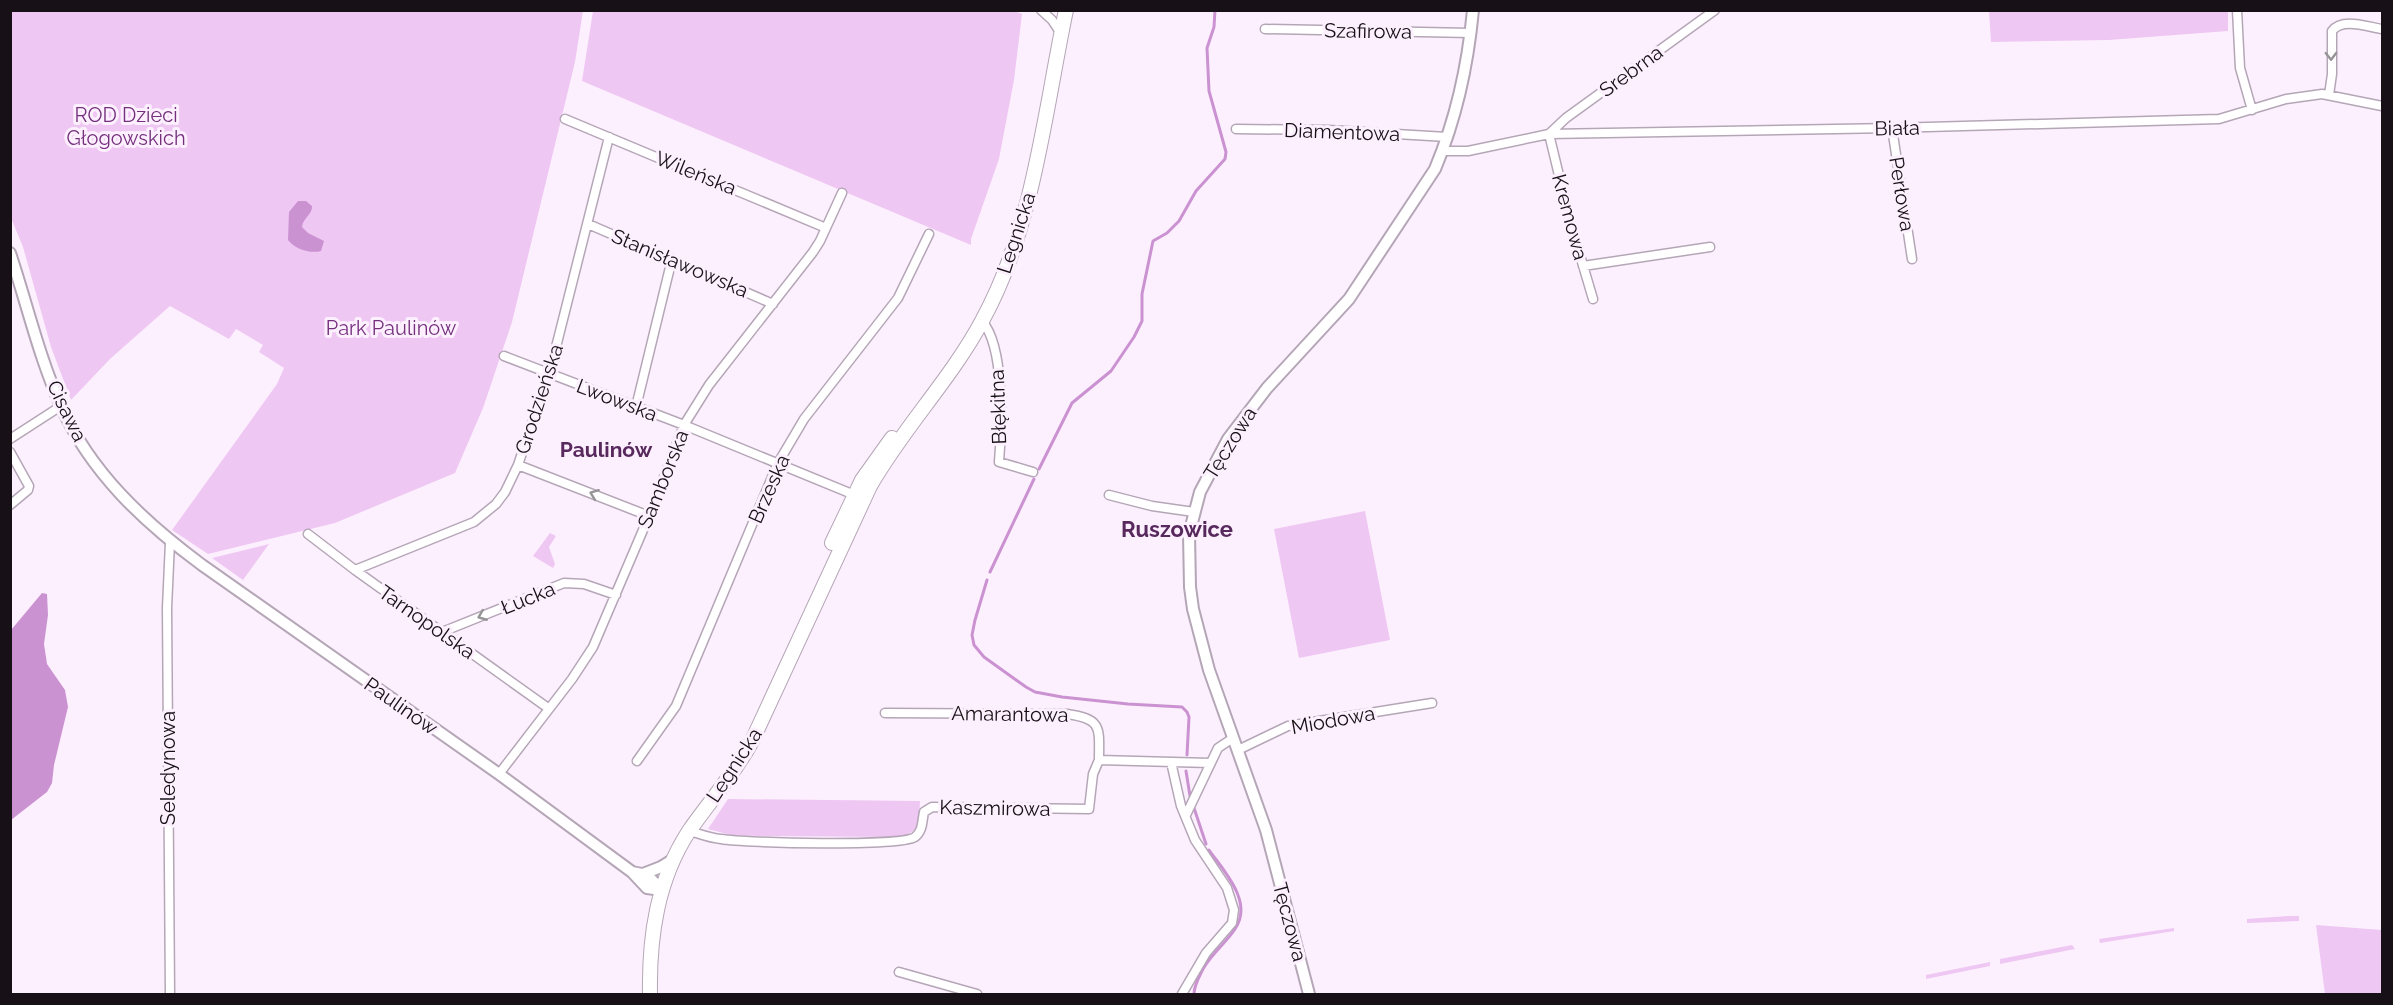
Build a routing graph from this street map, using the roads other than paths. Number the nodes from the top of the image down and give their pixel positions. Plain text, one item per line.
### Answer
1 (1058, 10) edge
2 (1066, 10) edge
3 (1473, 10) edge
4 (1714, 10) edge
5 (2237, 10) edge
6 (1043, 11) edge
7 (1265, 29) dead end
8 (2382, 29) edge
9 (1471, 33) junction
10 (1058, 35) junction
11 (2329, 95) junction
12 (2382, 106) edge
13 (2252, 110) junction
14 (565, 119) dead end
15 (1892, 128) junction
16 (1236, 129) dead end
17 (1549, 134) junction
18 (609, 136) junction
19 (1447, 137) junction
20 (1443, 151) junction
21 (842, 193) dead end
22 (588, 224) junction
23 (826, 228) junction
24 (929, 234) dead end
25 (1710, 247) dead end
26 (10, 253) edge
27 (672, 259) junction
28 (1912, 259) dead end
29 (1583, 266) junction
30 (1593, 299) dead end
31 (773, 303) junction
32 (982, 321) junction
33 (504, 356) dead end
34 (549, 374) junction
35 (61, 406) junction
36 (636, 407) junction
37 (684, 425) junction
38 (10, 439) edge
39 (10, 453) edge
40 (778, 463) junction
41 (518, 465) junction
42 (1033, 472) dead end
43 (1110, 495) dead end
44 (859, 496) junction
45 (10, 505) edge
46 (1194, 512) junction
47 (649, 516) junction
48 (308, 534) dead end
49 (170, 542) junction
50 (355, 570) junction
51 (616, 595) junction
52 (442, 632) junction
53 (1431, 704) dead end
54 (549, 708) junction
55 (885, 713) dead end
56 (1233, 738) junction
57 (1238, 750) junction
58 (1099, 760) junction
59 (637, 761) dead end
60 (1171, 762) junction
61 (1210, 763) junction
62 (499, 774) junction
63 (1186, 815) junction
64 (690, 831) junction
65 (674, 858) junction
66 (637, 873) junction
67 (662, 890) junction
68 (899, 972) dead end
69 (170, 994) edge
70 (650, 994) edge
71 (977, 994) edge
72 (1182, 994) edge
73 (1309, 994) edge

1 - 10 main road, Legnicka
2 - 10 main road, Legnicka
3 - 9 street, Tęczowa
4 - 17 street, Srebrna
5 - 13 street
6 - 10 street
7 - 9 street, Szafirowa
8 -> 11 street
9 - 19 street, Tęczowa
10 - 32 main road, Legnicka
11 - 12 street, Biała
11 - 13 street, Biała
13 - 15 street, Biała
14 - 18 street, Wileńska
15 - 17 street, Biała
15 - 28 street, Perłowa
16 - 19 street, Diamentowa
17 - 20 street, Biała
17 - 29 street, Kremowa
18 - 22 street, Grodzieńska
18 - 23 street, Wileńska
19 - 20 street, Tęczowa
20 - 46 street, Tęczowa
21 - 23 street, Samborska
22 - 27 street, Stanisławowska
22 - 34 street, Grodzieńska
23 - 31 street, Samborska
24 - 40 street, Brzeska
25 - 29 street
26 - 35 street, Cisawa
27 - 31 street, Stanisławowska
27 - 36 street
29 - 30 street, Kremowa
31 - 37 street, Samborska
32 - 42 street, Błękitna
32 - 44 main road, Legnicka
33 - 34 street, Lwowska
34 - 36 street, Lwowska
34 - 41 street, Grodzieńska
35 - 38 street
35 - 49 street, Cisawa
36 - 37 street, Lwowska
37 - 40 street, Lwowska
37 - 47 street, Samborska
39 - 45 street
40 - 44 street, Lwowska
40 - 59 street, Brzeska
47 -> 41 street
41 - 50 street, Grodzieńska
43 - 46 street
44 - 64 main road, Legnicka
46 - 56 street, Tęczowa
47 - 51 street, Samborska
48 - 50 street, Tarnopolska
49 - 62 street, Paulinów
49 - 69 street, Seledynowa
50 - 52 street, Tarnopolska
51 -> 52 street, Łucka
51 - 54 street, Samborska
52 - 54 street, Tarnopolska
53 - 57 street, Miodowa
54 - 62 street, Samborska
55 - 58 street, Amarantowa
56 - 57 street, Tęczowa
56 - 61 street
57 - 73 street, Tęczowa
58 - 60 street
58 - 64 street, Kaszmirowa
60 - 61 street
60 - 63 street
61 - 63 street
62 - 66 street, Paulinów
63 - 72 street
64 - 65 main road, Legnicka
65 - 66 street
65 - 67 main road, Legnicka
66 - 67 street, Paulinów
67 - 70 main road, Legnicka
68 - 71 street

